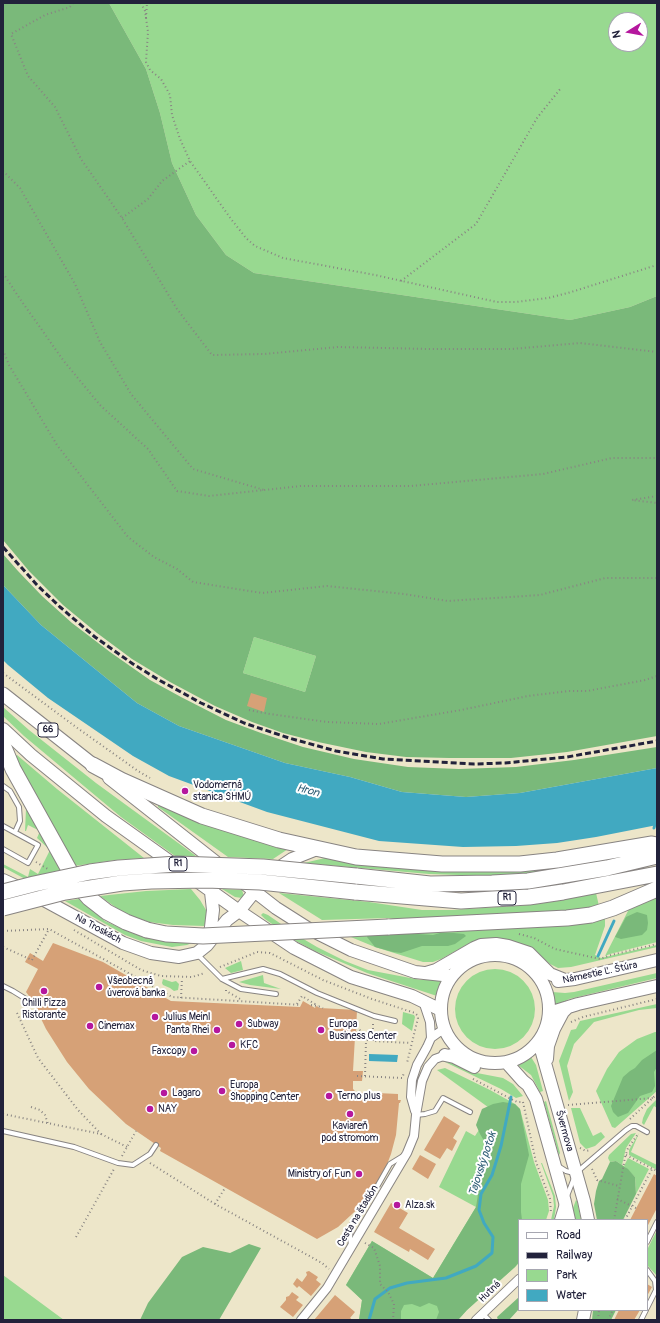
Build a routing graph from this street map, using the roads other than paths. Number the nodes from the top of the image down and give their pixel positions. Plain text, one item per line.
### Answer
1 (3, 694) edge
2 (3, 729) edge
3 (3, 745) edge
4 (93, 766) junction
5 (3, 786) edge
6 (3, 826) edge
7 (15, 832) junction
8 (657, 845) edge
9 (3, 849) edge
10 (316, 849) junction
11 (657, 856) edge
12 (657, 874) edge
13 (3, 883) edge
14 (657, 889) edge
15 (254, 891) junction
16 (212, 892) junction
17 (3, 908) edge
18 (239, 912) junction
19 (274, 935) junction
20 (207, 945) junction
21 (197, 953) junction
22 (657, 960) edge
23 (425, 974) junction
24 (452, 976) junction
25 (222, 979) junction
26 (565, 980) junction
27 (543, 983) junction
28 (3, 986) edge
29 (657, 986) edge
30 (276, 994) dead end
31 (423, 1001) junction
32 (34, 1004) dead end
33 (568, 1007) junction
34 (441, 1010) junction
35 (549, 1013) junction
36 (395, 1021) dead end
37 (445, 1028) junction
38 (431, 1038) junction
39 (539, 1042) junction
40 (460, 1050) junction
41 (445, 1055) junction
42 (506, 1063) junction
43 (546, 1068) junction
44 (515, 1073) junction
45 (470, 1112) dead end
46 (416, 1115) junction
47 (3, 1131) edge
48 (646, 1132) dead end
49 (156, 1145) dead end
50 (554, 1162) junction
51 (576, 1173) junction
52 (565, 1202) junction
53 (559, 1219) edge
54 (569, 1219) edge
55 (588, 1219) edge
56 (657, 1222) edge
57 (648, 1240) edge
58 (648, 1271) edge
59 (518, 1281) edge
60 (648, 1305) edge
61 (483, 1314) junction
62 (301, 1320) edge
63 (476, 1320) edge
64 (489, 1320) edge

1 - 4 main road, 66
2 - 16 main road
3 - 14 highway, bridge
4 - 10 highway
4 - 15 main road
5 - 7 lane
6 - 7 lane
7 - 9 lane
8 - 10 highway
10 - 15 main road
11 - 13 highway, R1, bridge
12 - 17 highway, R1, bridge
13 - 21 main road, Na Troskách
15 - 18 main road
15 - 23 main road
16 - 18 main road
16 - 20 main road
18 - 19 main road
18 - 20 main road
19 - 20 main road
19 - 31 main road
20 - 21 main road
21 - 25 lane
22 - 26 main road, Námestie Ľ. Štúra
23 - 24 main road
23 - 26 main road
24 - 27 main road
24 - 34 main road
25 - 30 lane
25 - 36 lane
26 - 27 main road, Námestie Ľ. Štúra
27 - 35 main road
28 - 32 lane
29 - 33 main road
31 - 34 main road
31 - 38 street
33 - 35 main road
33 - 43 main road
34 - 37 main road
35 - 39 main road
37 - 38 street, Cesta na štadión
37 - 40 main road
38 - 46 street, Cesta na štadión
39 - 42 main road
39 - 43 main road, Švermova
40 - 41 street, Cesta na štadión
40 - 42 main road
41 - 44 main road
41 - 46 street, Cesta na štadión
42 - 44 main road, Švermova
43 - 51 main road, Švermova
44 - 50 main road, Švermova
45 - 46 lane
46 - 62 street, Cesta na štadión
47 - 49 lane
48 - 51 lane
50 - 51 lane
50 - 52 main road, Švermova
51 - 52 lane
51 - 55 main road, Švermova
52 - 53 street
52 - 54 main road, Švermova
56 - 57 lane
58 - 60 lane
59 - 61 street, Hutná
61 - 63 street, Hutná
61 - 64 lane

